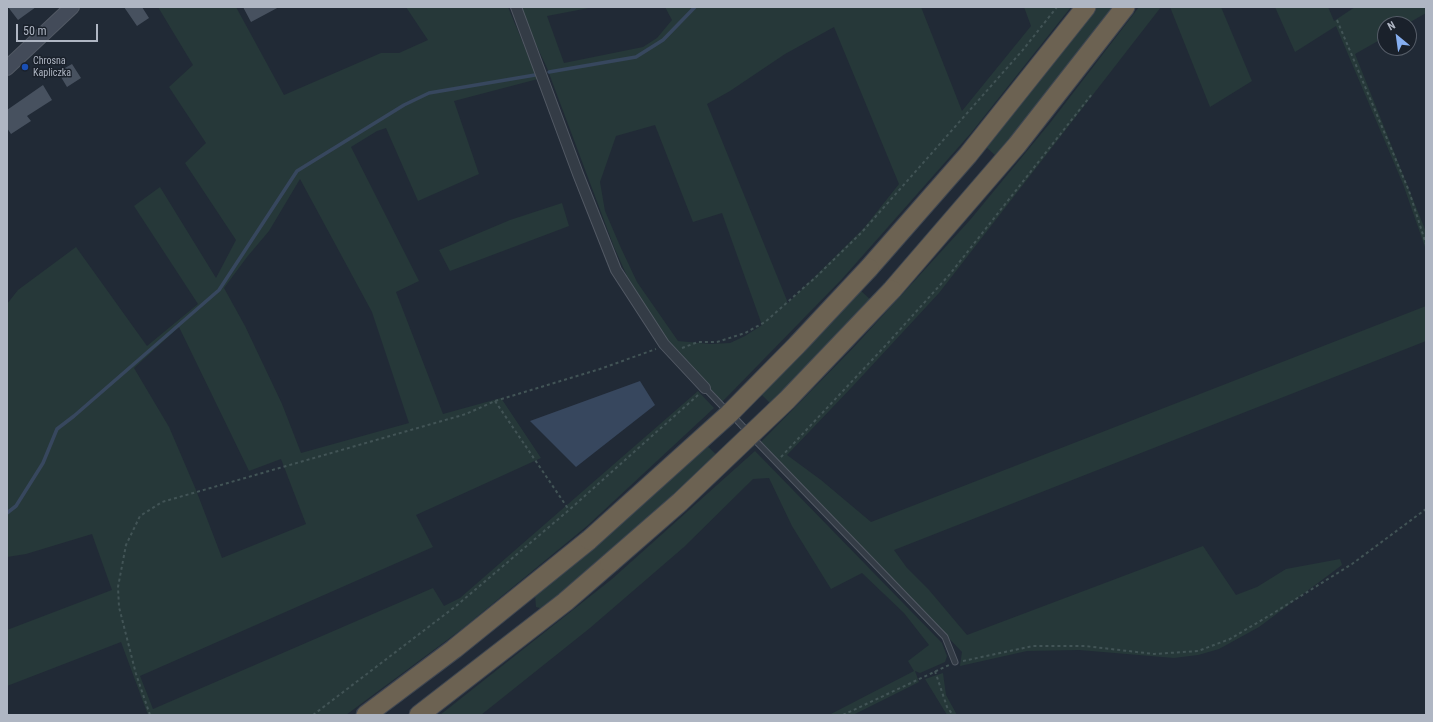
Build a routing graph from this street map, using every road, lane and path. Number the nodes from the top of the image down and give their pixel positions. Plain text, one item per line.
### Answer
1 (72, 7) edge
2 (516, 7) edge
3 (1057, 7) edge
4 (1086, 7) edge
5 (1125, 7) edge
6 (1337, 20) dead end
7 (7, 68) edge
8 (1092, 94) dead end
9 (1426, 244) edge
10 (664, 344) junction
11 (673, 353) junction
12 (705, 388) junction
13 (495, 401) junction
14 (776, 461) junction
15 (1426, 509) edge
16 (569, 510) junction
17 (954, 662) junction
18 (935, 671) junction
19 (150, 715) edge
20 (313, 715) edge
21 (366, 715) edge
22 (420, 715) edge
23 (843, 715) edge
24 (953, 715) edge

1 - 7 street
2 - 10 street
3 - 11 path
4 - 21 highway, bridge
5 - 22 highway, bridge
6 - 9 path
8 - 14 path
10 - 11 street
10 - 13 path
11 - 12 street
12 - 14 lane
12 - 16 path
13 - 16 path
13 - 19 path
14 - 17 lane
15 - 17 path
16 - 20 path
17 - 18 path
18 - 23 path
18 - 24 path

